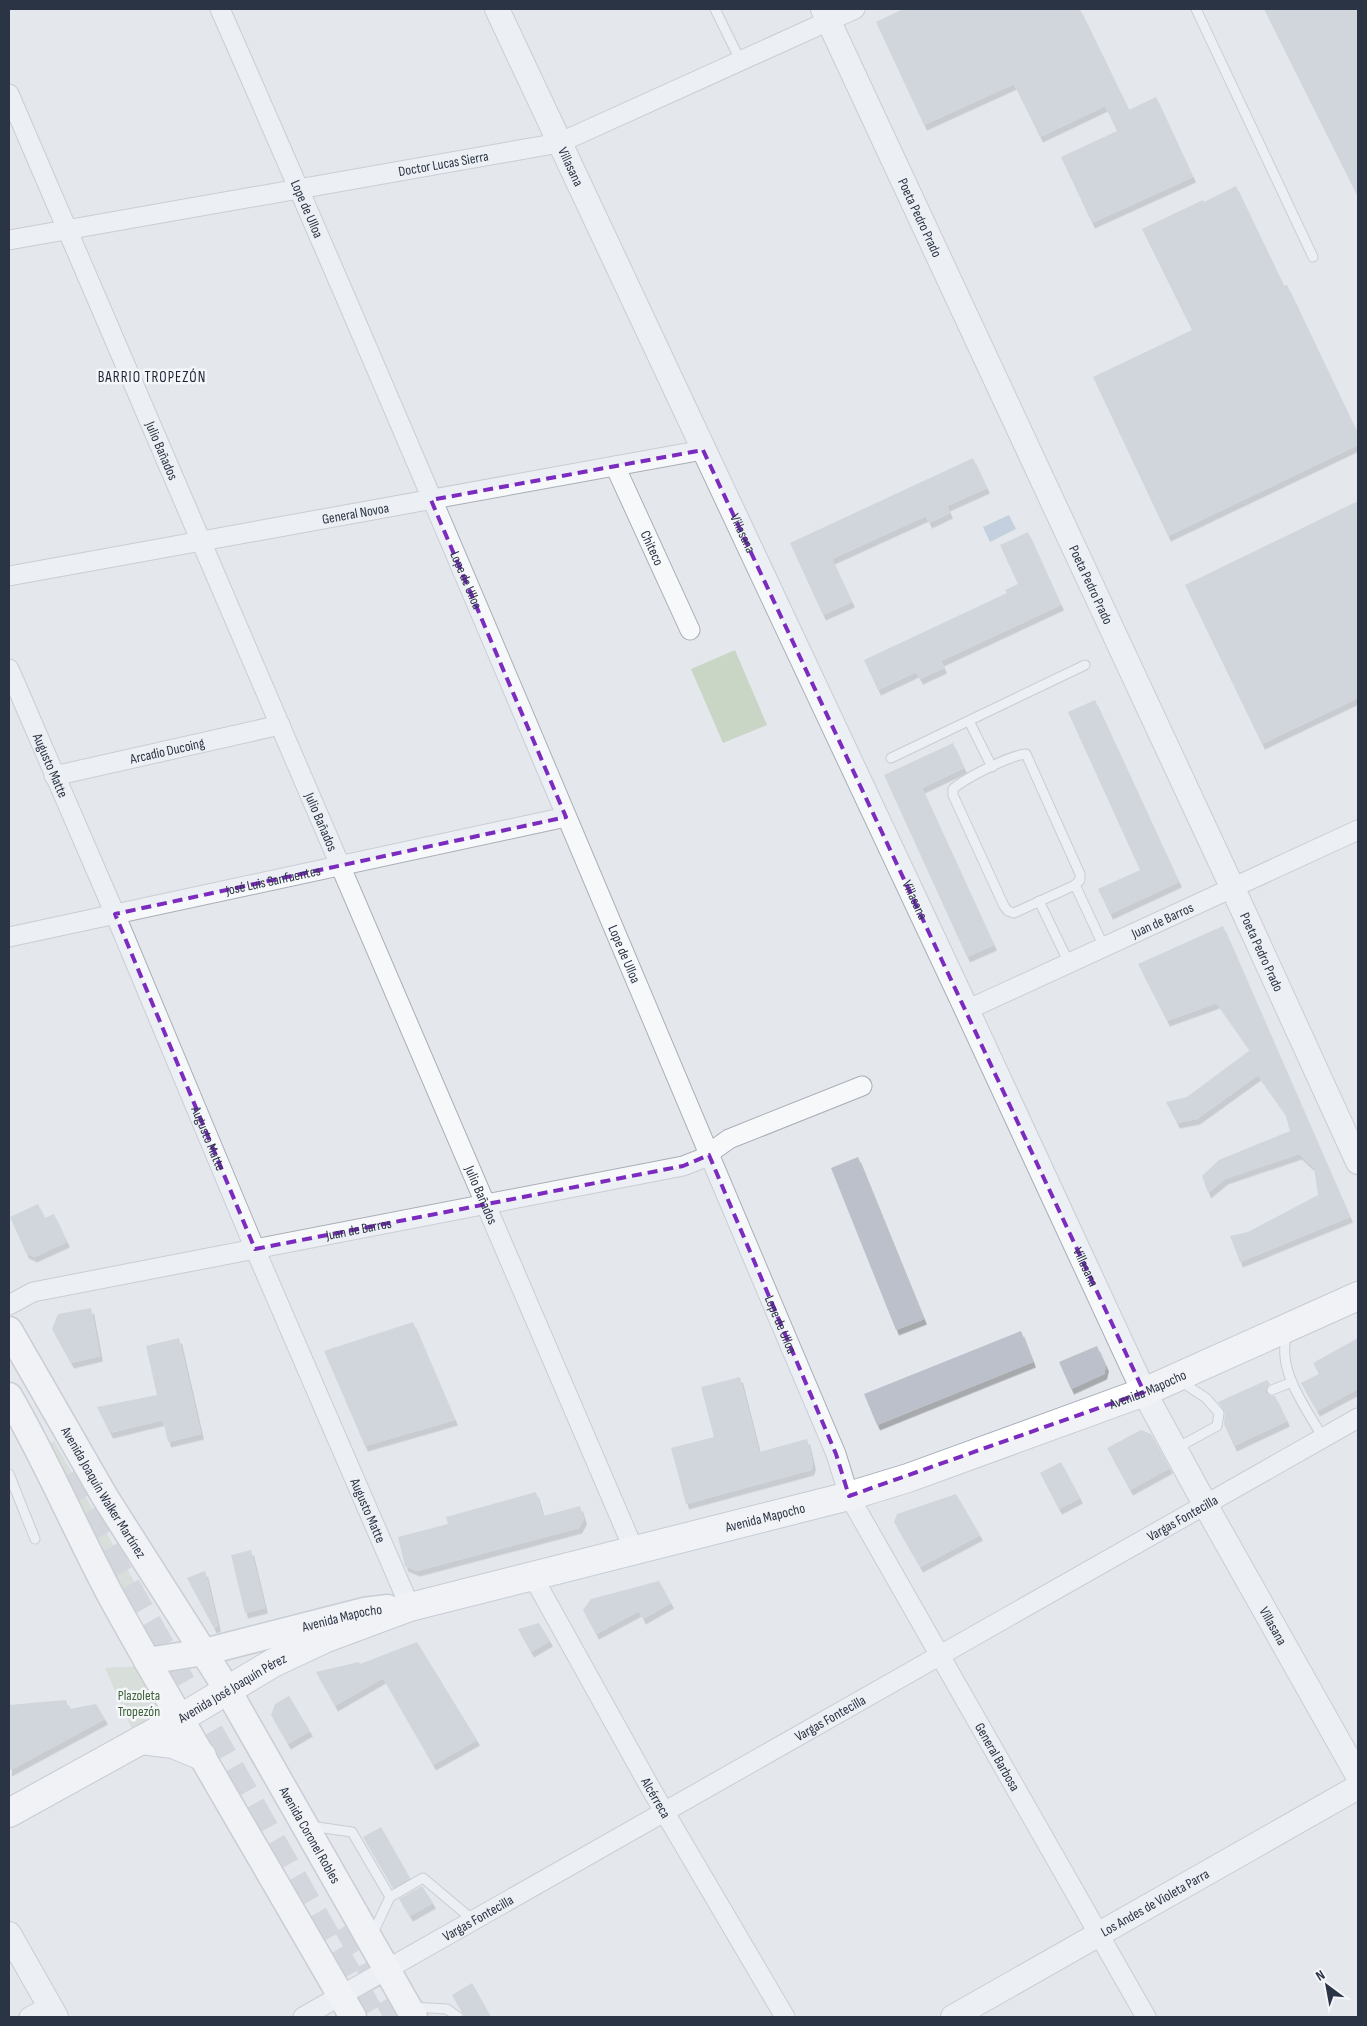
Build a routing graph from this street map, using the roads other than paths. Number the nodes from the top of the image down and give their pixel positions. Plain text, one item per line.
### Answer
1 (220, 9) edge
2 (497, 9) edge
3 (715, 9) edge
4 (855, 9) edge
5 (1196, 9) edge
6 (826, 15) edge
7 (742, 62) junction
8 (9, 94) edge
9 (559, 143) junction
10 (299, 188) junction
11 (67, 230) junction
12 (9, 240) edge
13 (1313, 257) dead end
14 (703, 450) junction
15 (615, 466) junction
16 (431, 500) junction
17 (200, 541) junction
18 (9, 576) edge
19 (690, 630) dead end
20 (1085, 665) dead end
21 (9, 669) edge
22 (969, 721) junction
23 (280, 725) junction
24 (891, 758) dead end
25 (992, 767) junction
26 (54, 776) junction
27 (566, 817) junction
28 (1358, 830) edge
29 (340, 865) junction
30 (1075, 885) junction
31 (1233, 888) junction
32 (1040, 901) junction
33 (114, 914) junction
34 (9, 936) edge
35 (1104, 947) junction
36 (1069, 963) junction
37 (967, 1010) junction
38 (862, 1086) dead end
39 (709, 1154) junction
40 (1358, 1162) edge
41 (486, 1205) junction
42 (255, 1249) junction
43 (1358, 1296) edge
44 (9, 1305) edge
45 (1288, 1328) junction
46 (9, 1330) edge
47 (1176, 1378) junction
48 (1292, 1382) junction
49 (1272, 1390) dead end
50 (1144, 1392) junction
51 (9, 1396) edge
52 (1358, 1418) edge
53 (1323, 1438) junction
54 (1175, 1449) junction
55 (9, 1474) edge
56 (849, 1496) junction
57 (1206, 1506) junction
58 (35, 1539) dead end
59 (634, 1550) junction
60 (532, 1575) junction
61 (410, 1607) junction
62 (204, 1652) junction
63 (940, 1656) junction
64 (147, 1660) junction
65 (228, 1689) junction
66 (180, 1718) junction
67 (141, 1740) junction
68 (202, 1756) junction
69 (1358, 1776) edge
70 (1358, 1788) edge
71 (664, 1812) junction
72 (9, 1813) edge
73 (305, 1826) junction
74 (390, 1897) junction
75 (473, 1920) junction
76 (9, 1934) edge
77 (1099, 1935) junction
78 (370, 1940) junction
79 (387, 1969) junction
80 (346, 2007) edge
81 (411, 2012) edge
82 (45, 2014) edge
83 (303, 2017) edge
84 (458, 2017) edge
85 (785, 2017) edge
86 (953, 2017) edge
87 (1146, 2017) edge

1 - 10 street, Lope de Ulloa
2 - 9 street, Villasana
3 - 7 lane
4 - 6 street, Doctor Lucas Sierra
5 - 13 lane
6 - 7 street, Doctor Lucas Sierra
6 - 31 street, Poeta Pedro Prado
7 - 9 street, Doctor Lucas Sierra
8 - 11 street, Julio Bañados
9 - 10 street, Doctor Lucas Sierra
9 - 14 street, Villasana
10 - 11 street, Doctor Lucas Sierra
10 - 16 street, Lope de Ulloa
11 - 12 street, Doctor Lucas Sierra
11 - 17 street, Julio Bañados
14 - 15 street, General Novoa
14 - 37 street, Villasana
15 - 16 street, General Novoa
15 - 19 street, Chiteco
16 - 17 street, General Novoa
16 - 27 street, Lope de Ulloa
17 - 18 street, General Novoa
17 - 23 street, Julio Bañados
20 - 22 lane
21 - 26 street, Augusto Matte
22 - 24 lane
22 - 25 lane
23 - 26 street, Arcadio Ducoing
23 - 29 street, Julio Bañados
25 - 30 lane
25 - 32 lane
26 - 33 street, Augusto Matte
27 - 29 street, José Luis Sanfuentes
27 - 39 street, Lope de Ulloa
28 - 31 street, Juan de Barros
29 - 33 street, José Luis Sanfuentes
29 - 41 street, Julio Bañados
30 - 32 lane
30 - 35 lane
31 - 35 street, Juan de Barros
31 - 40 street, Poeta Pedro Prado
32 - 36 lane
33 - 34 street, José Luis Sanfuentes
33 - 42 street, Augusto Matte
35 - 36 street, Juan de Barros
36 - 37 street, Juan de Barros
37 - 50 street, Villasana
38 - 39 street
39 - 41 street, Juan de Barros
39 - 56 street, Lope de Ulloa
41 - 42 street, Juan de Barros
41 - 59 street, Julio Bañados
42 - 44 street, Juan de Barros
42 - 61 street, Augusto Matte
43 - 45 main road, Avenida Mapocho
45 - 47 main road, Avenida Mapocho
45 - 48 lane
46 - 62 main road, Avenida Joaquín Walker Martínez
47 - 50 main road, Avenida Mapocho
47 - 54 lane
48 - 49 lane
48 - 53 lane
50 - 54 street, Villasana
50 - 56 main road, Avenida Mapocho
51 - 64 main road
52 - 53 street, Vargas Fontecilla
53 - 57 street, Vargas Fontecilla
54 - 57 street, Villasana
55 - 58 lane
56 - 59 main road, Avenida Mapocho
56 - 63 street, General Barbosa
57 - 63 street, Vargas Fontecilla
57 - 69 street, Villasana
59 - 60 main road, Avenida Mapocho
60 - 61 main road, Avenida Mapocho
60 - 71 street, Alcérreca
61 - 62 main road, Avenida Mapocho
61 - 65 main road, Avenida José Joaquín Pérez
62 - 64 main road, Avenida Mapocho
62 - 65 main road, Avenida Coronel Robles
63 - 71 street, Vargas Fontecilla
63 - 77 street, General Barbosa
64 - 66 main road
65 - 66 main road, Avenida José Joaquín Pérez
65 - 73 main road, Avenida Coronel Robles
66 - 67 main road, Avenida José Joaquín Pérez
66 - 68 main road
67 - 68 main road
67 - 72 main road, Avenida José Joaquín Pérez
68 - 80 main road
70 - 77 street, Los Andes de Violeta Parra
71 - 75 street, Vargas Fontecilla
71 - 85 street, Alcérreca
73 - 74 lane
73 - 78 main road, Avenida Coronel Robles
74 - 75 lane
74 - 78 lane
75 - 79 street, Vargas Fontecilla
76 - 82 street
77 - 86 street, Los Andes de Violeta Parra
77 - 87 street, General Barbosa
78 - 79 main road, Avenida Coronel Robles
79 - 80 street, Vargas Fontecilla
79 - 81 main road, Avenida Coronel Robles
80 - 83 street, Vargas Fontecilla
81 - 84 lane

